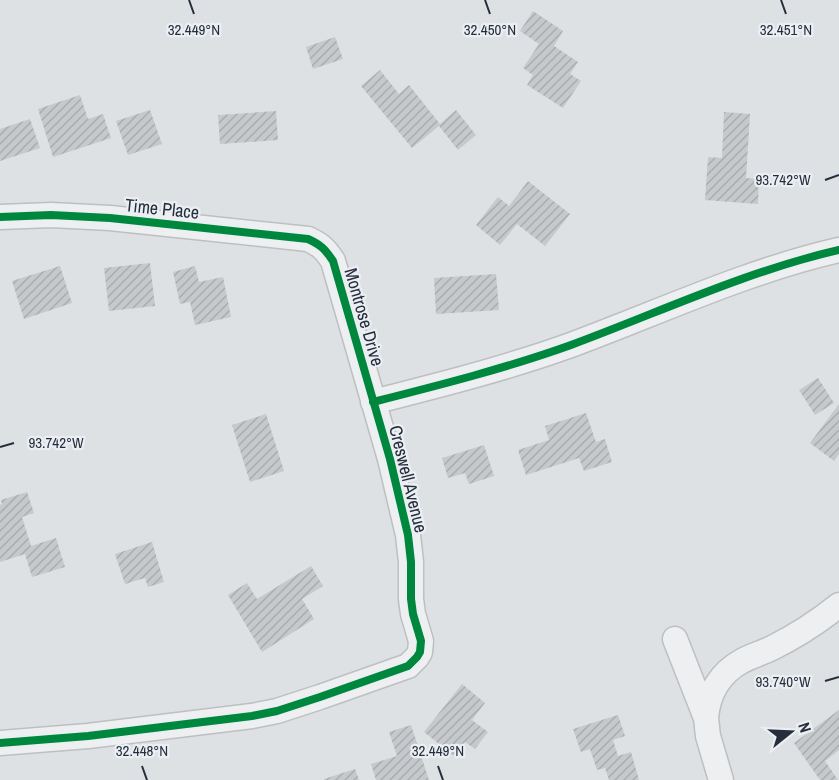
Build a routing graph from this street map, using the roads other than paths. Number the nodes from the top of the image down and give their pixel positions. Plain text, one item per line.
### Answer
1 (0, 217) edge
2 (320, 244) joint
3 (839, 250) edge
4 (373, 402) junction
5 (839, 605) edge
6 (675, 639) dead end
7 (706, 718) junction
8 (0, 743) edge
9 (721, 780) edge

1 - 2 street, Time Place
2 - 4 street, Montrose Drive
3 - 4 street
4 - 8 street, Creswell Avenue
5 - 7 street
6 - 7 street
7 - 9 street

